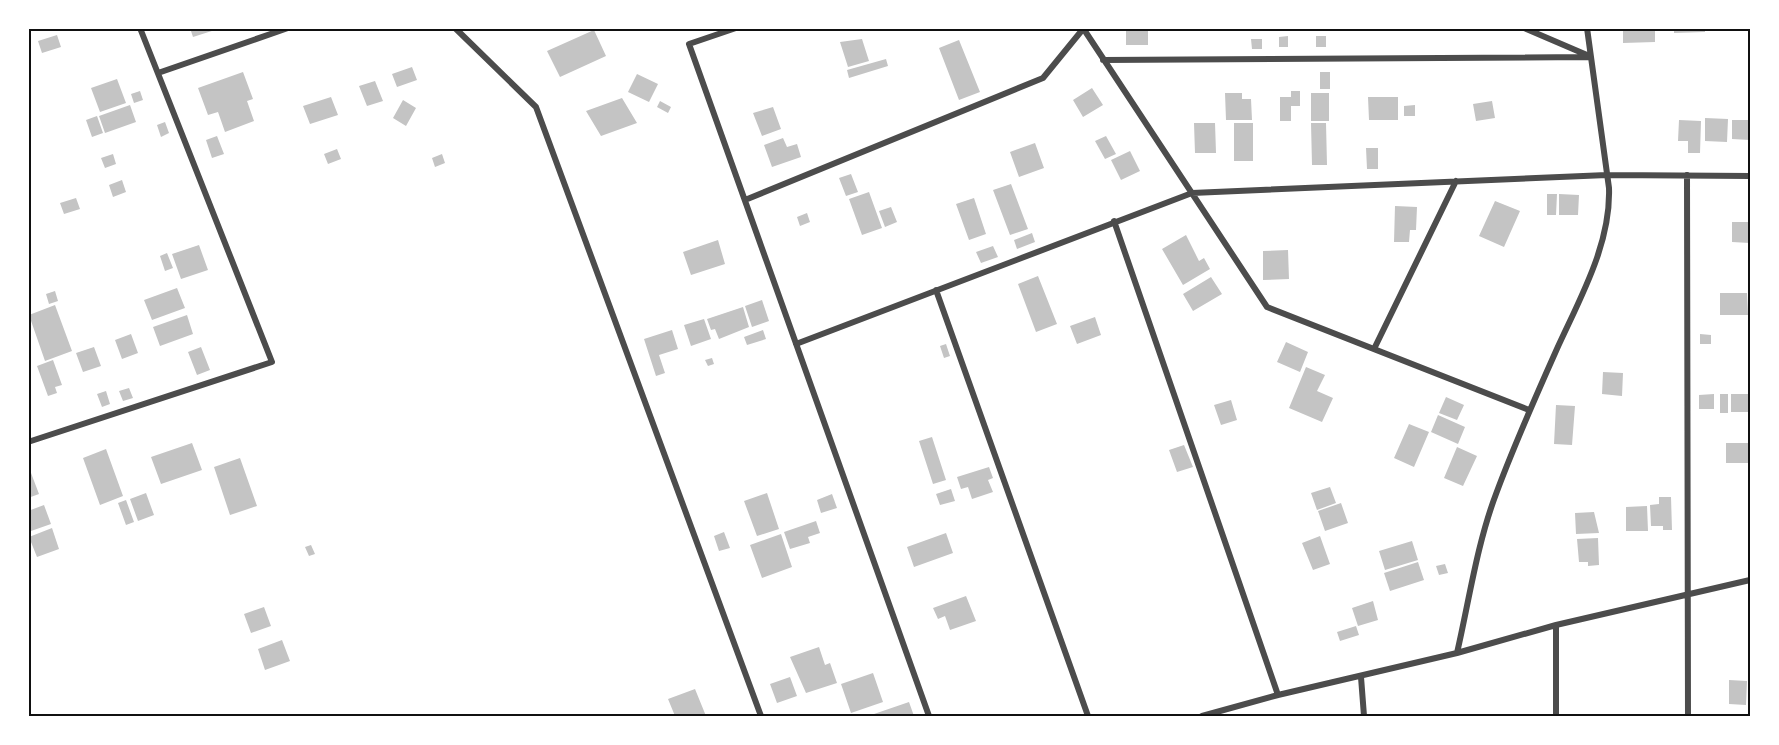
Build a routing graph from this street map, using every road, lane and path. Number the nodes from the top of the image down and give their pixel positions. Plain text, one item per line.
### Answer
1 (140, 28) edge
2 (288, 28) edge
3 (454, 28) edge
4 (736, 28) edge
5 (1082, 28) edge
6 (1524, 28) edge
7 (1587, 28) edge
8 (1590, 57) junction
9 (1103, 60) junction
10 (158, 73) junction
11 (1607, 175) junction
12 (1687, 176) junction
13 (1750, 176) edge
14 (1456, 181) junction
15 (1192, 193) junction
16 (745, 200) junction
17 (1113, 221) junction
18 (936, 291) junction
19 (796, 344) junction
20 (1374, 350) junction
21 (1529, 410) junction
22 (28, 442) edge
23 (1750, 580) edge
24 (1688, 595) junction
25 (1556, 626) junction
26 (1457, 653) junction
27 (1361, 677) junction
28 (1278, 695) junction
29 (761, 717) edge
30 (929, 717) edge
31 (1088, 717) edge
32 (1202, 717) edge
33 (1364, 717) edge
34 (1556, 717) edge
35 (1688, 717) edge

1 - 10 street
2 - 10 street
3 - 29 street
4 - 16 street
5 - 9 street
5 - 16 street
6 - 8 street
7 - 8 street
8 - 9 street
8 - 11 street
9 - 15 street
10 - 22 street
11 - 12 street
11 - 14 street
11 - 21 street
12 - 13 street
12 - 24 street
14 - 15 street
14 - 20 street
15 - 17 street
15 - 20 street
16 - 19 street
17 - 18 street
17 - 28 street
18 - 19 street
18 - 31 street
19 - 30 street
20 - 21 street
21 - 26 street
23 - 24 street
24 - 25 street
24 - 35 street
25 - 26 street
25 - 34 street
26 - 27 street
27 - 28 street
27 - 33 street
28 - 32 street

